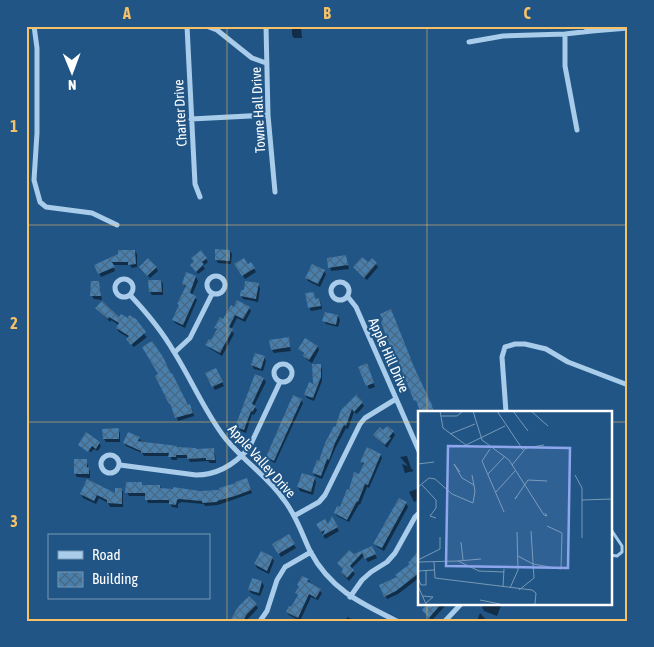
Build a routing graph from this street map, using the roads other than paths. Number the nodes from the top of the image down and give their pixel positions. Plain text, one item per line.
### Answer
1 (34, 26) edge
2 (187, 26) edge
3 (206, 26) edge
4 (266, 26) edge
5 (584, 26) edge
6 (628, 28) edge
7 (592, 31) junction
8 (565, 34) junction
9 (469, 42) dead end
10 (266, 63) junction
11 (268, 115) junction
12 (191, 119) junction
13 (577, 130) dead end
14 (275, 192) dead end
15 (200, 196) dead end
16 (117, 225) dead end
17 (212, 294) dead end
18 (130, 295) dead end
19 (348, 297) dead end
20 (174, 352) junction
21 (280, 382) dead end
22 (628, 385) edge
23 (396, 399) junction
24 (506, 411) edge
25 (418, 449) edge
26 (242, 456) junction
27 (120, 465) dead end
28 (418, 514) edge
29 (294, 516) junction
30 (612, 531) edge
31 (311, 552) junction
32 (612, 555) edge
33 (350, 597) junction
34 (461, 604) edge
35 (384, 615) junction
36 (260, 621) edge
37 (381, 621) edge
38 (397, 621) edge
39 (445, 621) edge

1 - 16 street
2 - 12 street, Charter Drive
3 - 10 street
4 - 10 street, Towne Hall Drive
5 - 7 street
6 - 7 street
7 - 8 street
8 - 9 street
8 - 13 street
10 - 11 street, Towne Hall Drive
11 - 12 street
11 - 14 street, Towne Hall Drive
12 - 15 street, Charter Drive
17 - 20 street
18 - 20 street, Apple Valley Drive
19 - 23 street, Apple Hill Drive
20 - 26 street, Apple Valley Drive
21 - 26 street
22 - 24 street
23 - 25 street, Apple Hill Drive
23 - 29 street
26 - 27 street
26 - 29 street, Apple Valley Drive
28 - 33 street
29 - 31 street, Apple Valley Drive
30 - 32 lane
31 - 33 street, Apple Valley Drive
31 - 36 street
33 - 35 street, Apple Valley Drive
34 - 39 street
35 - 37 street
35 - 38 street, Apple Valley Drive

